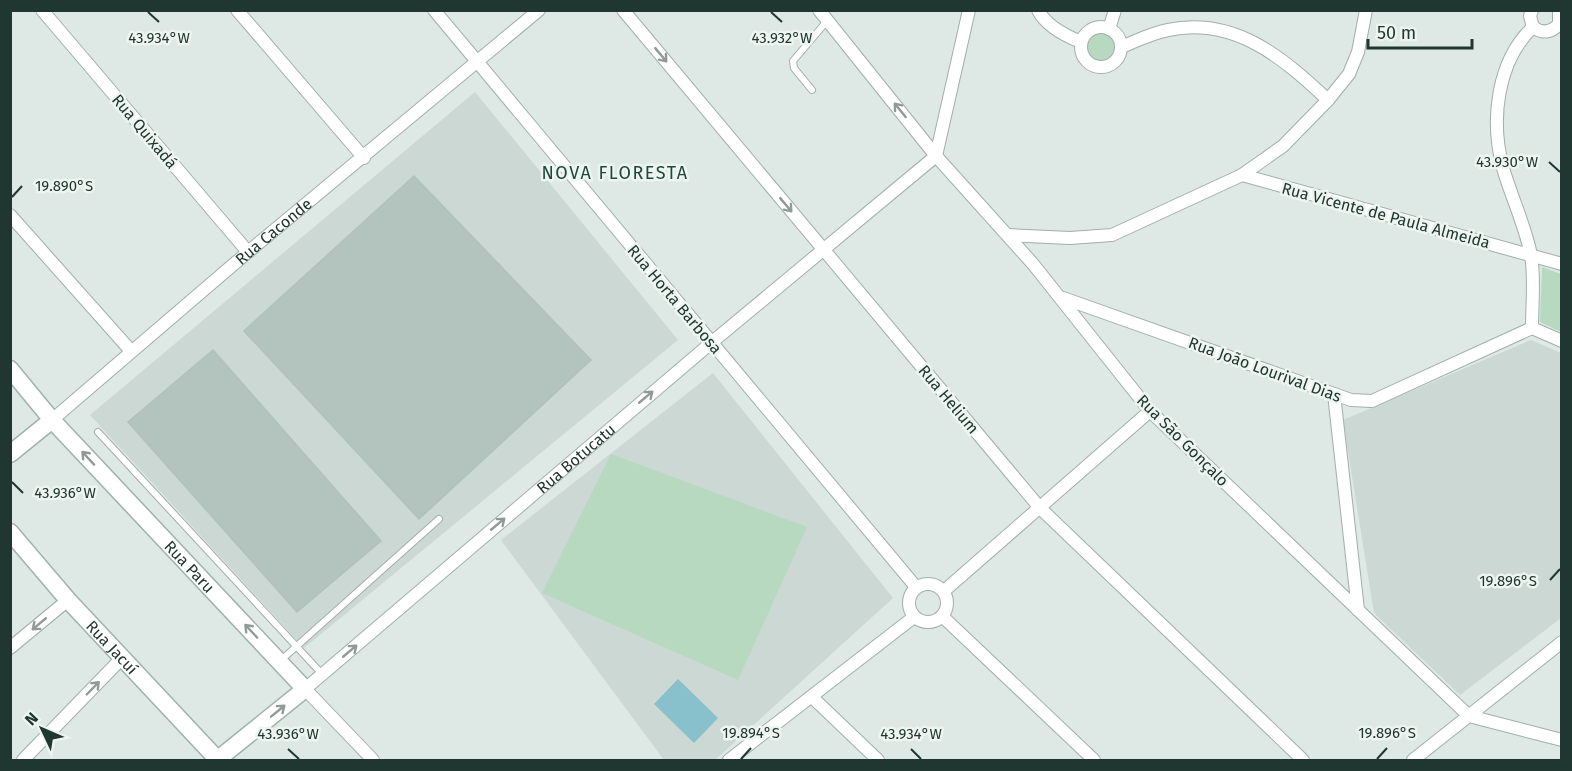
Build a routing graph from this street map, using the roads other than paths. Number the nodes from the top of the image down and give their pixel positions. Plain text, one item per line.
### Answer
1 (42, 10) edge
2 (237, 10) edge
3 (434, 10) edge
4 (539, 10) edge
5 (623, 10) edge
6 (819, 10) edge
7 (969, 10) edge
8 (1038, 10) edge
9 (1115, 10) edge
10 (1365, 10) edge
11 (1532, 10) edge
12 (1559, 11) edge
13 (827, 21) junction
14 (1560, 25) edge
15 (1533, 27) junction
16 (1109, 29) junction
17 (1081, 42) junction
18 (1121, 47) junction
19 (480, 63) junction
20 (812, 90) dead end
21 (1328, 100) junction
22 (936, 156) junction
23 (364, 158) junction
24 (1242, 175) junction
25 (10, 215) edge
26 (1008, 235) junction
27 (824, 250) junction
28 (248, 252) junction
29 (1531, 254) junction
30 (1562, 264) edge
31 (1062, 298) junction
32 (1532, 328) junction
33 (1562, 341) edge
34 (711, 343) junction
35 (131, 351) junction
36 (10, 369) edge
37 (1334, 394) junction
38 (1150, 411) junction
39 (52, 420) junction
40 (98, 432) dead end
41 (10, 454) edge
42 (1040, 508) junction
43 (440, 519) dead end
44 (10, 532) edge
45 (916, 587) junction
46 (944, 591) junction
47 (68, 600) junction
48 (1358, 610) junction
49 (942, 616) junction
50 (915, 617) junction
51 (1562, 642) edge
52 (297, 647) junction
53 (10, 648) edge
54 (123, 657) junction
55 (280, 662) junction
56 (322, 674) junction
57 (305, 689) junction
58 (813, 698) junction
59 (1469, 716) junction
60 (1562, 740) edge
61 (23, 760) edge
62 (217, 760) edge
63 (373, 760) edge
64 (729, 760) edge
65 (878, 760) edge
66 (1094, 760) edge
67 (1303, 760) edge
68 (1413, 760) edge

1 - 28 street, Rua Quixadá
2 - 23 street
3 - 19 street, Rua Horta Barbosa
4 - 19 street, Rua Caconde
5 -> 27 street, Rua Helium
6 - 13 street, Rua São Gonçalo
7 - 22 street
8 - 17 street
9 - 16 street
10 - 21 street
11 - 15 street
12 - 14 street
13 - 20 lane
22 -> 13 street, Rua São Gonçalo
14 - 15 street
15 - 29 street
16 - 17 street
16 - 18 street
17 - 18 street
18 - 21 street
19 - 23 street, Rua Caconde
19 - 34 street, Rua Horta Barbosa
21 - 24 street
22 - 26 street, Rua São Gonçalo
22 - 27 street, Rua Botucatu
23 - 28 street, Rua Caconde
24 - 26 street
24 - 29 street, Rua Vicente de Paula Almeida
25 - 35 street
26 - 31 street, Rua São Gonçalo
27 - 34 street, Rua Botucatu
27 - 42 street, Rua Helium
28 - 35 street, Rua Caconde
29 - 30 street, Rua Vicente de Paula Almeida
29 - 32 street
31 - 37 street, Rua João Lourival Dias
31 - 38 street, Rua São Gonçalo
32 - 33 street
32 - 37 street, Rua João Lourival Dias
34 - 45 street, Rua Horta Barbosa
56 -> 34 street, Rua Botucatu
35 - 39 street, Rua Caconde
36 - 39 street, Rua Paru
37 - 48 street
38 - 42 street
38 - 48 street, Rua São Gonçalo
39 - 41 street, Rua Caconde
55 -> 39 street, Rua Paru
40 - 52 lane
42 - 46 street
42 - 67 street, Rua Helium
43 - 52 lane
44 - 47 street, Rua Jacuí
45 - 46 street
45 - 50 street
46 - 49 street
47 -> 53 street
47 - 54 street, Rua Jacuí
48 - 59 street, Rua São Gonçalo
49 - 50 street
49 - 66 street
50 - 58 street
51 - 59 street
52 - 55 lane
52 - 56 lane
61 -> 54 street
54 - 62 street, Rua Jacuí
55 - 57 street, Rua Paru
56 - 57 street, Rua Botucatu
62 -> 57 street, Rua Botucatu
57 - 63 street, Rua Paru
58 - 64 street
58 - 65 street
59 - 60 street, Rua São Gonçalo
59 - 68 street

